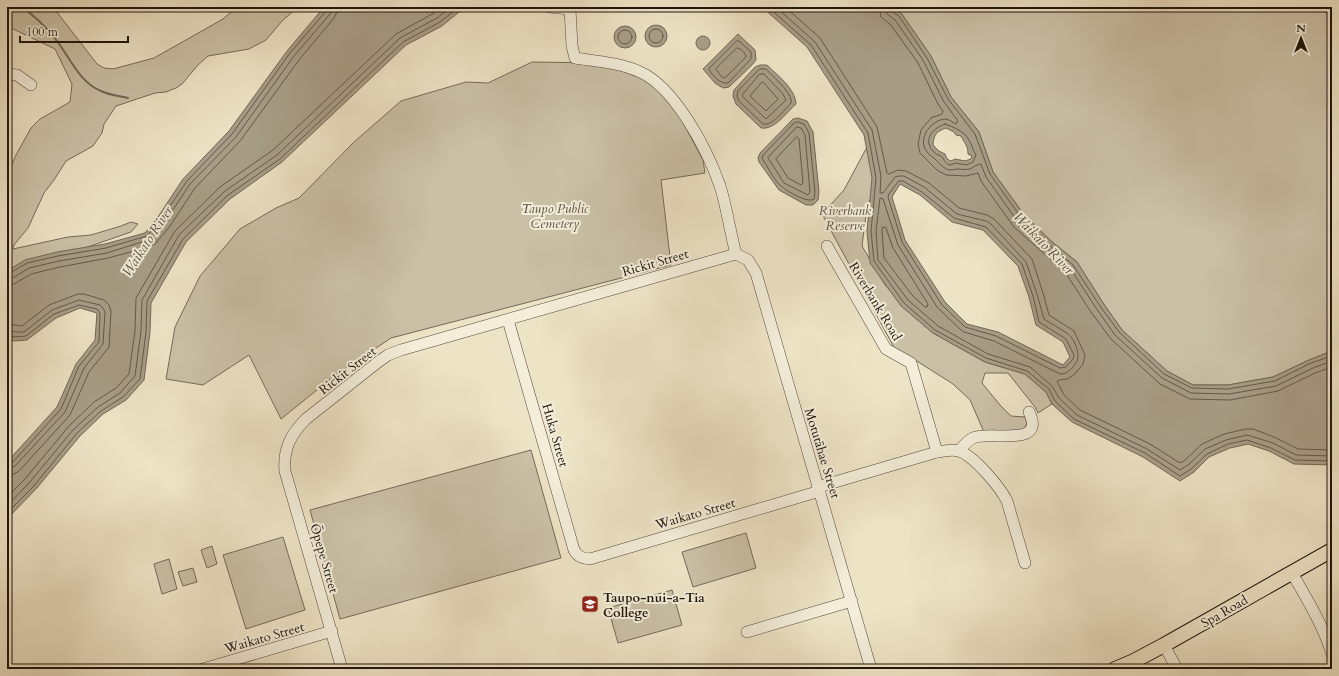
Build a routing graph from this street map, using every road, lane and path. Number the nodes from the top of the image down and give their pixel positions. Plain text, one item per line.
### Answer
1 (549, 8) edge
2 (7, 74) edge
3 (31, 84) dead end
4 (827, 246) dead end
5 (736, 254) junction
6 (508, 320) junction
7 (1029, 412) dead end
8 (959, 451) junction
9 (937, 452) junction
10 (285, 454) joint
11 (819, 489) junction
12 (1332, 550) edge
13 (578, 556) joint
14 (1025, 563) dead end
15 (1292, 573) junction
16 (852, 601) junction
17 (332, 631) junction
18 (747, 632) dead end
19 (1164, 645) junction
20 (1332, 654) edge
21 (203, 669) edge
22 (342, 669) edge
23 (871, 669) edge
24 (1115, 669) edge
25 (1177, 669) edge

1 - 5 street
2 - 3 street
4 - 9 street, Riverbank Road
5 - 6 street, Rickit Street
5 - 11 street, Motutāhae Street
6 - 10 street, Rickit Street
6 - 13 street, Huka Street
7 - 8 street
8 - 9 street, Waikato Street
8 - 14 street
9 - 11 street, Waikato Street
10 - 17 street, Ōpepe Street
11 - 13 street, Waikato Street
11 - 16 street, Motutāhae Street
12 - 15 main road, Spa Road
15 - 19 main road, Spa Road
15 - 20 street
16 - 18 street
16 - 23 street, Motutāhae Street
17 - 21 street, Waikato Street
17 - 22 street, Ōpepe Street
19 - 24 main road, Spa Road
19 - 25 street

